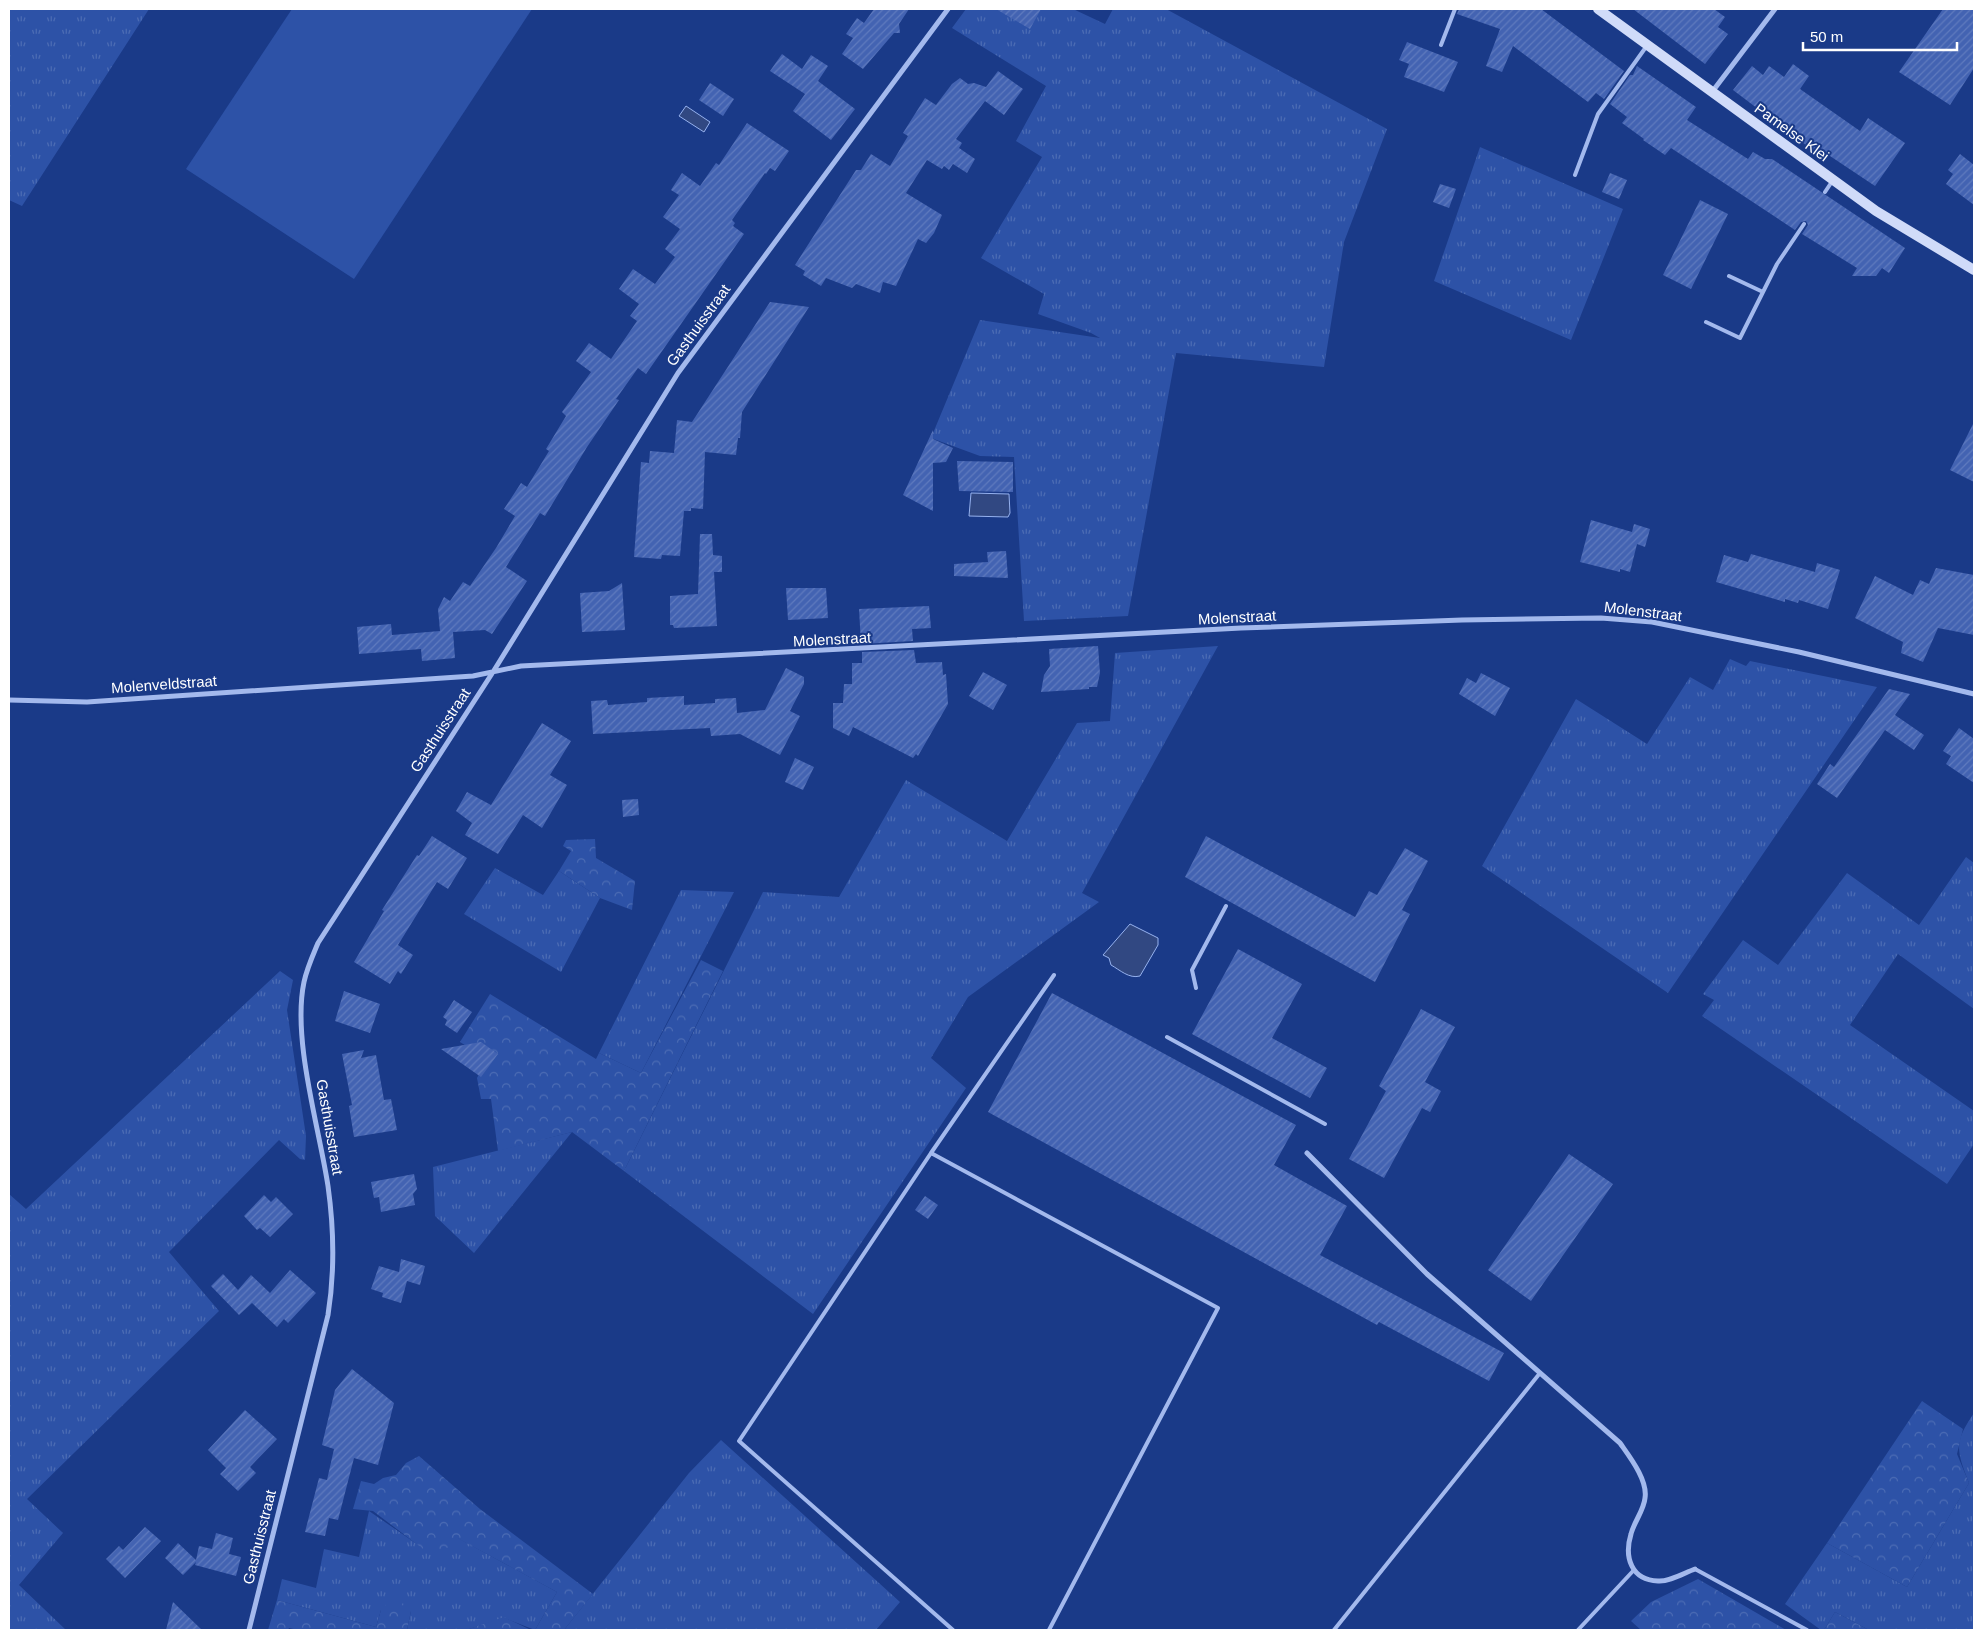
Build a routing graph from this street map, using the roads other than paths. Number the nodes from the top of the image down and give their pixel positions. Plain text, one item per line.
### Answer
1 (948, 9) edge
2 (1455, 9) edge
3 (1598, 9) edge
4 (1774, 9) edge
5 (1441, 45) dead end
6 (1648, 45) junction
7 (1712, 92) junction
8 (1575, 175) dead end
9 (1833, 180) junction
10 (1825, 192) dead end
11 (1804, 224) dead end
12 (1974, 270) edge
13 (1729, 276) dead end
14 (1763, 292) junction
15 (1706, 322) dead end
16 (493, 672) junction
17 (322, 685) joint
18 (1974, 694) edge
19 (9, 700) edge
20 (1226, 906) dead end
21 (1054, 975) dead end
22 (1196, 988) dead end
23 (1167, 1037) dead end
24 (1326, 1124) dead end
25 (931, 1153) junction
26 (1306, 1153) dead end
27 (1540, 1373) junction
28 (1694, 1569) joint
29 (1633, 1572) junction
30 (249, 1630) edge
31 (953, 1630) edge
32 (1049, 1630) edge
33 (1334, 1630) edge
34 (1578, 1630) edge
35 (1807, 1630) edge

1 - 16 street, Gasthuisstraat
2 - 5 lane
3 - 6 main road, Pamelse Klei
4 - 7 street
6 - 7 main road, Pamelse Klei
6 - 8 lane
7 - 9 main road, Pamelse Klei
9 - 10 lane
9 - 12 main road, Pamelse Klei
11 - 14 lane
13 - 14 lane
14 - 15 lane
16 - 17 street, Gasthuisstraat
16 - 18 street, Molenstraat
16 - 30 street, Gasthuisstraat
17 - 19 street, Molenveldstraat
20 - 22 lane
21 - 25 lane
23 - 24 lane
25 - 31 lane
25 - 32 lane
26 - 27 street
27 - 29 street
27 - 33 lane
28 - 29 street
28 - 35 lane
29 - 34 lane

